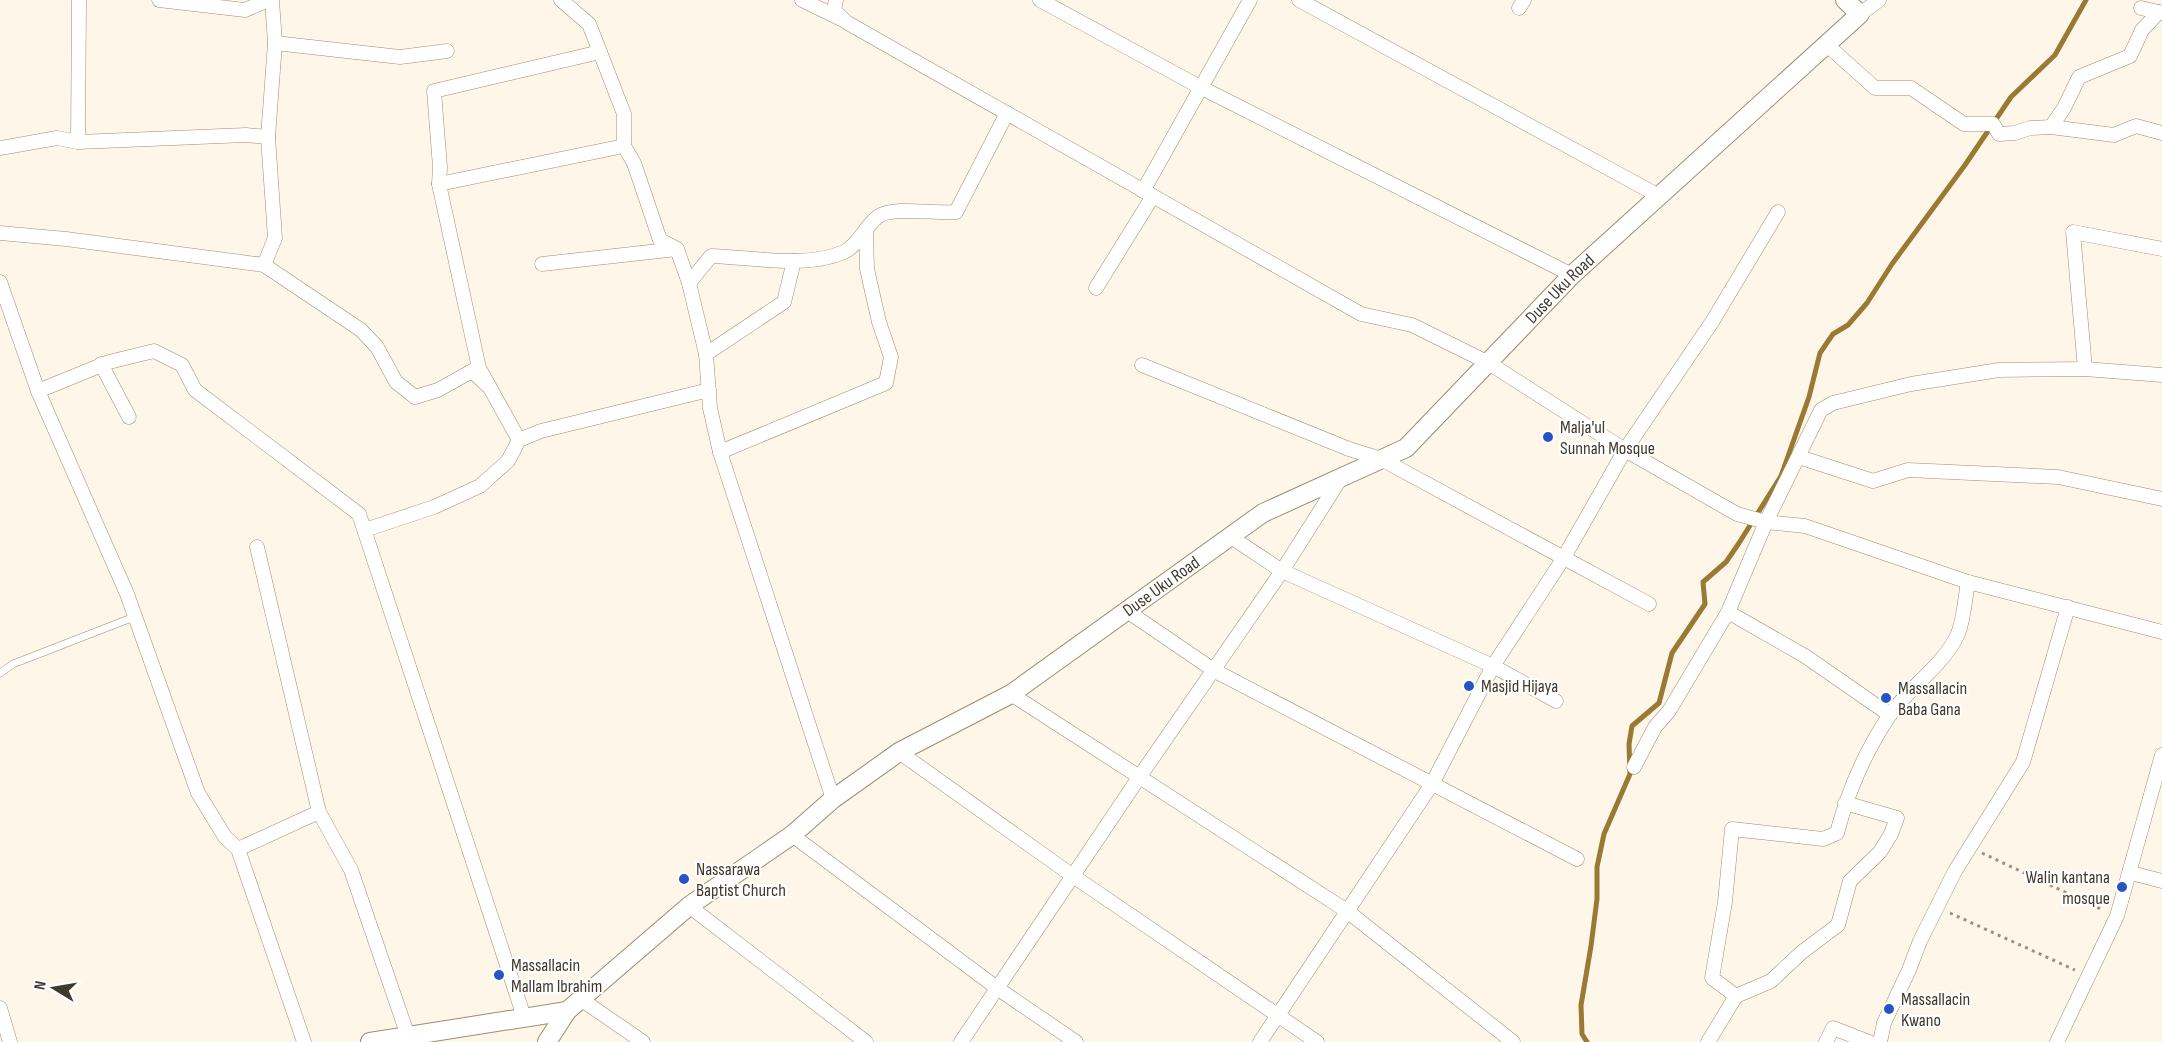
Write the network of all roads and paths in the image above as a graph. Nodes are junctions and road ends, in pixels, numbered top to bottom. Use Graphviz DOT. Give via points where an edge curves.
graph roads {
  1 [pos="79,0"];
  2 [pos="270,0"];
  3 [pos="561,0"];
  4 [pos="802,0"];
  5 [pos="836,0"];
  6 [pos="1040,0"];
  7 [pos="1250,0"];
  8 [pos="1299,0"];
  9 [pos="1845,0"];
  10 [pos="1880,0"];
  11 [pos="162,1"];
  12 [pos="2141,8"];
  13 [pos="2161,13"];
  14 [pos="1860,14"];
  15 [pos="846,22"];
  16 [pos="275,43"];
  17 [pos="1827,45"];
  18 [pos="447,51"];
  19 [pos="600,52"];
  20 [pos="1200,87"];
  21 [pos="1007,113"];
  22 [pos="2051,127"];
  23 [pos="2162,134"];
  24 [pos="268,138"];
  25 [pos="78,142"];
  26 [pos="624,146"];
  27 [pos="0,148"];
  28 [pos="439,184"];
  29 [pos="1148,193"];
  30 [pos="1660,197"];
  31 [pos="1778,212"];
  32 [pos="866,232"];
  33 [pos="0,233"];
  34 [pos="677,249"];
  35 [pos="2162,249"];
  36 [pos="794,261"];
  37 [pos="542,264"];
  38 [pos="264,265"];
  39 [pos="1572,275"];
  40 [pos="689,283"];
  41 [pos="1,286"];
  42 [pos="1096,288"];
  43 [pos="706,354"];
  44 [pos="1487,362"];
  45 [pos="101,364"];
  46 [pos="1142,365"];
  47 [pos="2085,369"];
  48 [pos="2162,375"];
  49 [pos="490,388"];
  50 [pos="709,390"];
  51 [pos="38,391"];
  52 [pos="129,417"];
  53 [pos="519,440"];
  54 [pos="1625,450"];
  55 [pos="720,452"];
  56 [pos="1800,457"];
  57 [pos="1381,459"];
  58 [pos="1339,481"];
  59 [pos="2162,499"];
  60 [pos="1766,522"];
  61 [pos="365,530"];
  62 [pos="1231,537"];
  63 [pos="256,547"];
  64 [pos="1563,560"];
  65 [pos="1282,571"];
  66 [pos="1968,582"];
  67 [pos="1649,604"];
  68 [pos="2068,607"];
  69 [pos="1127,611"];
  70 [pos="1728,612"];
  71 [pos="134,617"];
  72 [pos="2162,632"];
  73 [pos="1493,666"];
  74 [pos="1215,671"];
  75 [pos="0,673"];
  76 [pos="1011,694"];
  77 [pos="1556,701"];
  78 [pos="1890,716"];
  79 [pos="899,752"];
  80 [pos="2162,755"];
  81 [pos="1634,767"];
  82 [pos="1140,776"];
  83 [pos="1432,784"];
  84 [pos="833,799"];
  85 [pos="1845,803"];
  86 [pos="318,812"];
  87 [pos="792,835"];
  88 [pos="1969,847"];
  89 [pos="238,849"];
  90 [pos="1577,859"];
  91 [pos="2131,873"];
  92 [pos="1073,876"];
  93 [pos="2162,881"];
  94 [pos="688,906"];
  95 [pos="1937,907"];
  96 [pos="1347,911"];
  97 [pos="2117,916"];
  98 [pos="2089,976"];
  99 [pos="997,988"];
  100 [pos="1736,996"];
  101 [pos="582,1000"];
  102 [pos="0,1008"];
  103 [pos="567,1011"];
  104 [pos="1279,1015"];
  105 [pos="524,1017"];
  106 [pos="412,1039"];
  107 [pos="10,1042"];
  108 [pos="304,1042"];
  109 [pos="370,1042"];
  110 [pos="546,1042"];
  111 [pos="643,1042"];
  112 [pos="866,1042"];
  113 [pos="961,1042"];
  114 [pos="1076,1042"];
  115 [pos="1260,1042"];
  116 [pos="1317,1042"];
  117 [pos="1513,1042"];
  118 [pos="1708,1042"];
  119 [pos="1826,1042"];
  120 [pos="1869,1042"];
  121 [pos="1880,1042"];
  122 [pos="2058,1042"];
  1 -- 25 [label="street"];
  2 -- 11 [label="street" via="245,10"];
  2 -- 16 [label="street"];
  3 -- 19 [label="street" via="589,24"];
  4 -- 15 [label="street"];
  5 -- 15 [label="street" via="834,10"];
  6 -- 20 [label="street"];
  7 -- 20 [label="street"];
  8 -- 30 [label="street"];
  9 -- 14 [label="street"];
  10 -- 14 [label="street"];
  12 -- 13 [label="street"];
  13 -- 22 [label="street" via="2142,30 2130,56 2079,77"];
  14 -- 17 [label="street, Duse Uku Road"];
  15 -- 21 [label="street"];
  16 -- 18 [label="street" via="400,57"];
  16 -- 24 [label="street"];
  17 -- 22 [label="street" via="1875,87 1911,88 1964,124 1993,124 2000,134"];
  17 -- 30 [label="street, Duse Uku Road"];
  19 -- 26 [label="street" via="624,114"];
  19 -- 28 [label="street" via="434,90"];
  20 -- 29 [label="street"];
  20 -- 39 [label="street"];
  21 -- 29 [label="street"];
  21 -- 32 [label="street" via="956,212 894,210 878,216"];
  22 -- 23 [label="street" via="2114,135 2136,126"];
  24 -- 25 [label="street" via="246,135"];
  24 -- 38 [label="street" via="275,238"];
  25 -- 27 [label="street" via="57,138"];
  26 -- 28 [label="street"];
  26 -- 34 [label="street" via="634,163 660,240"];
  28 -- 49 [label="street" via="479,368"];
  29 -- 42 [label="street"];
  29 -- 44 [label="street" via="1361,314 1412,325"];
  30 -- 39 [label="street, Duse Uku Road"];
  31 -- 54 [label="street" via="1712,322"];
  32 -- 36 [label="street" via="845,252"];
  32 -- 55 [label="street" via="867,269 891,357 886,383"];
  33 -- 38 [label="street"];
  34 -- 37 [label="street"];
  34 -- 40 [label="street"];
  35 -- 47 [label="street" via="2073,232"];
  36 -- 40 [label="street" via="711,256"];
  36 -- 43 [label="street" via="784,302"];
  38 -- 49 [label="street" via="361,330 377,346 396,382 415,397 438,390 472,371"];
  39 -- 44 [label="street, Duse Uku Road"];
  40 -- 43 [label="street"];
  41 -- 51 [label="street"];
  43 -- 50 [label="street"];
  44 -- 54 [label="street"];
  44 -- 57 [label="street, Duse Uku Road" via="1406,448"];
  45 -- 51 [label="street"];
  45 -- 52 [label="street"];
  45 -- 61 [label="street" via="154,351 182,365 195,390 359,514"];
  46 -- 57 [label="street"];
  47 -- 48 [label="street"];
  47 -- 56 [label="street" via="1999,370 1911,384 1833,403 1821,410"];
  49 -- 53 [label="street"];
  50 -- 53 [label="street" via="541,431"];
  50 -- 55 [label="street"];
  51 -- 71 [label="street"];
  53 -- 61 [label="street" via="508,461 480,486 434,507"];
  54 -- 60 [label="street" via="1737,514"];
  54 -- 64 [label="street"];
  55 -- 84 [label="street"];
  56 -- 59 [label="street" via="1873,481 1908,470 2058,477"];
  56 -- 60 [label="street"];
  57 -- 58 [label="street, Duse Uku Road"];
  57 -- 64 [label="street"];
  58 -- 62 [label="street, Duse Uku Road" via="1263,513"];
  58 -- 65 [label="street"];
  60 -- 66 [label="street" via="1805,526"];
  60 -- 70 [label="street"];
  61 -- 105 [label="street"];
  62 -- 65 [label="street"];
  62 -- 69 [label="street, Duse Uku Road"];
  63 -- 86 [label="street"];
  64 -- 67 [label="street"];
  64 -- 73 [label="street"];
  65 -- 73 [label="street"];
  65 -- 74 [label="street"];
  66 -- 68 [label="street"];
  66 -- 78 [label="street" via="1958,634 1942,659"];
  68 -- 72 [label="street"];
  68 -- 88 [label="street" via="2023,762"];
  69 -- 74 [label="street"];
  69 -- 76 [label="street, Duse Uku Road"];
  70 -- 78 [label="street" via="1805,656"];
  70 -- 81 [label="street" via="1669,711 1654,727"];
  71 -- 75 [label="lane"];
  71 -- 89 [label="street" via="198,793 225,837"];
  73 -- 77 [label="street"];
  73 -- 83 [label="street"];
  74 -- 82 [label="street"];
  74 -- 83 [label="street"];
  76 -- 79 [label="street, Duse Uku Road"];
  76 -- 82 [label="street"];
  78 -- 85 [label="street"];
  79 -- 84 [label="street, Duse Uku Road"];
  79 -- 92 [label="street"];
  80 -- 91 [label="street"];
  82 -- 92 [label="street"];
  82 -- 96 [label="street"];
  83 -- 90 [label="street"];
  83 -- 96 [label="street"];
  84 -- 87 [label="street, Duse Uku Road"];
  85 -- 100 [label="street" via="1897,818 1892,834 1880,852 1850,881 1838,925 1771,981"];
  85 -- 100 [label="street" via="1837,833 1823,839 1732,829 1712,978"];
  86 -- 89 [label="street"];
  86 -- 106 [label="street" via="351,870"];
  87 -- 94 [label="street, Duse Uku Road"];
  87 -- 99 [label="street"];
  88 -- 95 [label="street"];
  88 -- 97 [label="path"];
  89 -- 108 [label="street"];
  91 -- 93 [label="street"];
  91 -- 97 [label="street"];
  92 -- 99 [label="street"];
  92 -- 104 [label="street"];
  94 -- 101 [label="street, Duse Uku Road"];
  94 -- 112 [label="street"];
  95 -- 98 [label="path"];
  95 -- 121 [label="street" via="1884,1023"];
  96 -- 104 [label="street"];
  96 -- 117 [label="street"];
  97 -- 98 [label="street"];
  98 -- 122 [label="street"];
  99 -- 113 [label="street"];
  99 -- 114 [label="street"];
  100 -- 118 [label="street"];
  101 -- 103 [label="street, Duse Uku Road"];
  101 -- 111 [label="street"];
  102 -- 107 [label="street"];
  103 -- 105 [label="street, Duse Uku Road"];
  103 -- 110 [label="street"];
  104 -- 115 [label="street"];
  104 -- 116 [label="street"];
  105 -- 106 [label="street, Duse Uku Road"];
  106 -- 109 [label="street, Duse Uku Road"];
  119 -- 120 [label="street" via="1833,1028"];
}
